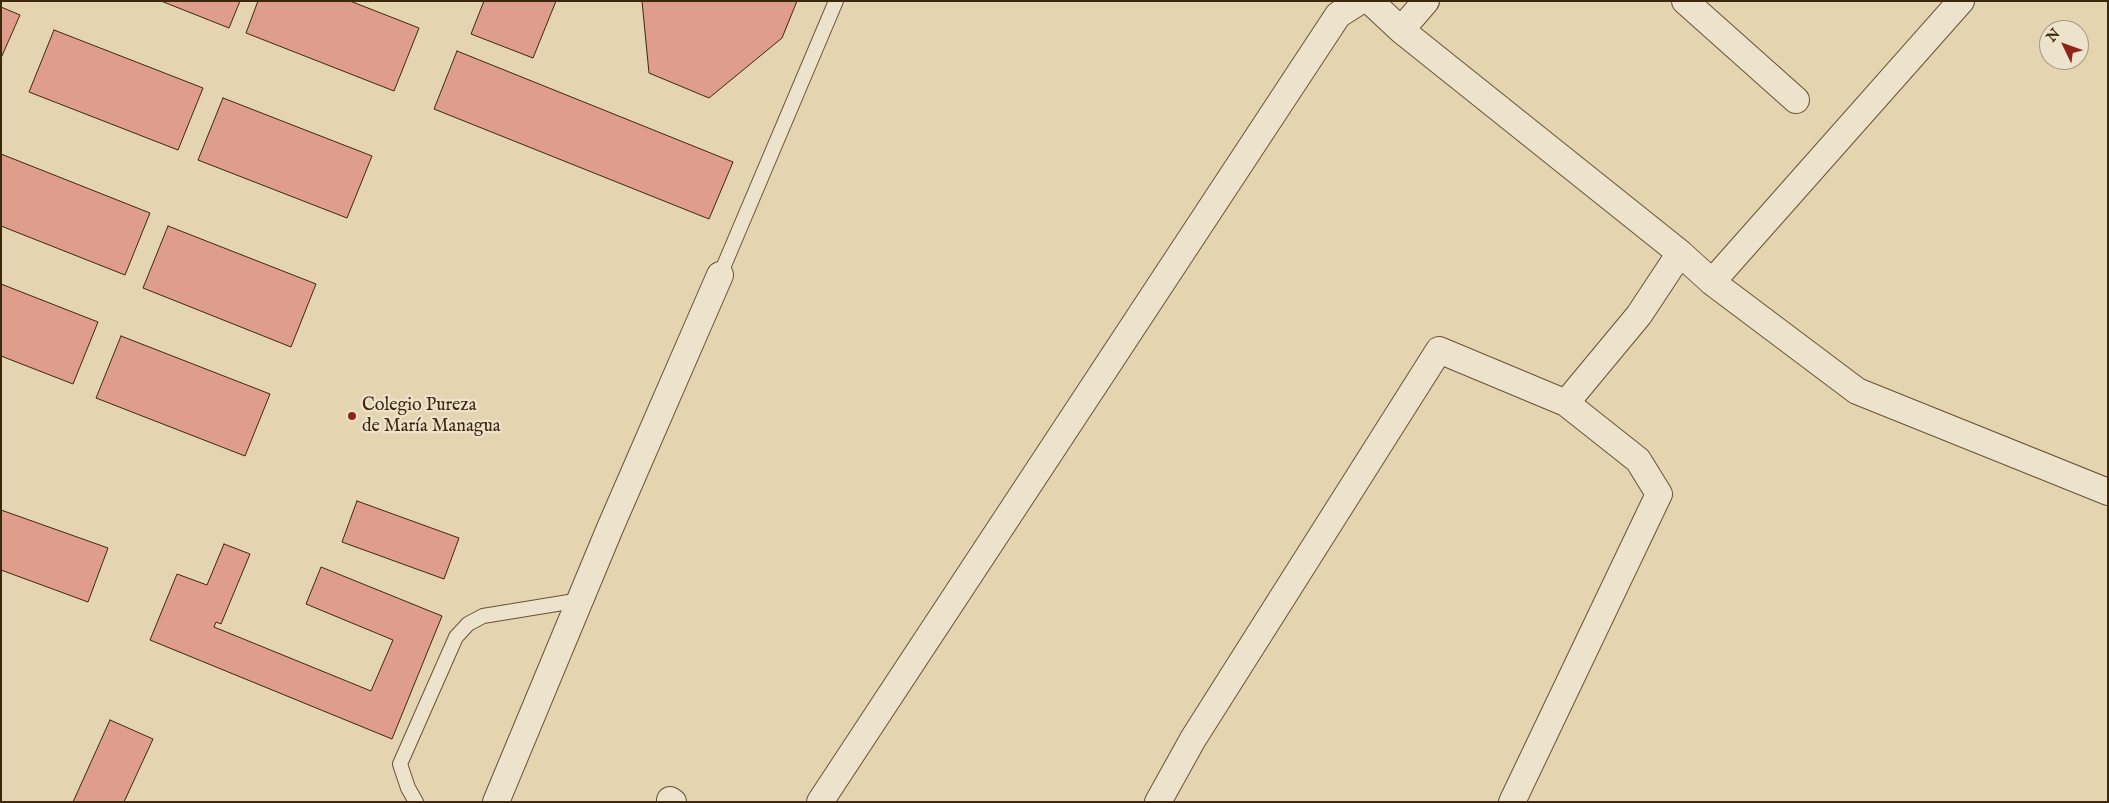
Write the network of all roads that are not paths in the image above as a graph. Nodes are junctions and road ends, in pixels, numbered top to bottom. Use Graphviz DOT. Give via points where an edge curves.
graph roads {
  1 [pos="836,1"];
  2 [pos="1360,1"];
  3 [pos="1370,1"];
  4 [pos="1426,1"];
  5 [pos="1685,1"];
  6 [pos="1961,1"];
  7 [pos="1401,30"];
  8 [pos="1796,100"];
  9 [pos="1680,254"];
  10 [pos="720,275"];
  11 [pos="1712,282"];
  12 [pos="1566,404"];
  13 [pos="2108,492"];
  14 [pos="581,600"];
  15 [pos="416,802"];
  16 [pos="496,802"];
  17 [pos="820,802"];
  18 [pos="1158,802"];
  19 [pos="1512,802"];
  1 -- 10 [label="lane"];
  2 -- 17 [label="street" via="1338,15"];
  3 -- 7 [label="street"];
  4 -- 7 [label="street"];
  5 -- 8 [label="street"];
  6 -- 11 [label="street"];
  7 -- 9 [label="street"];
  9 -- 11 [label="street"];
  9 -- 12 [label="street" via="1639,315"];
  10 -- 14 [label="street"];
  11 -- 13 [label="street" via="1857,391"];
  12 -- 18 [label="street" via="1439,350 1194,739"];
  12 -- 19 [label="street" via="1638,460 1659,494"];
  14 -- 15 [label="lane" via="483,616 468,624 456,637 400,764"];
  14 -- 16 [label="street"];
}
